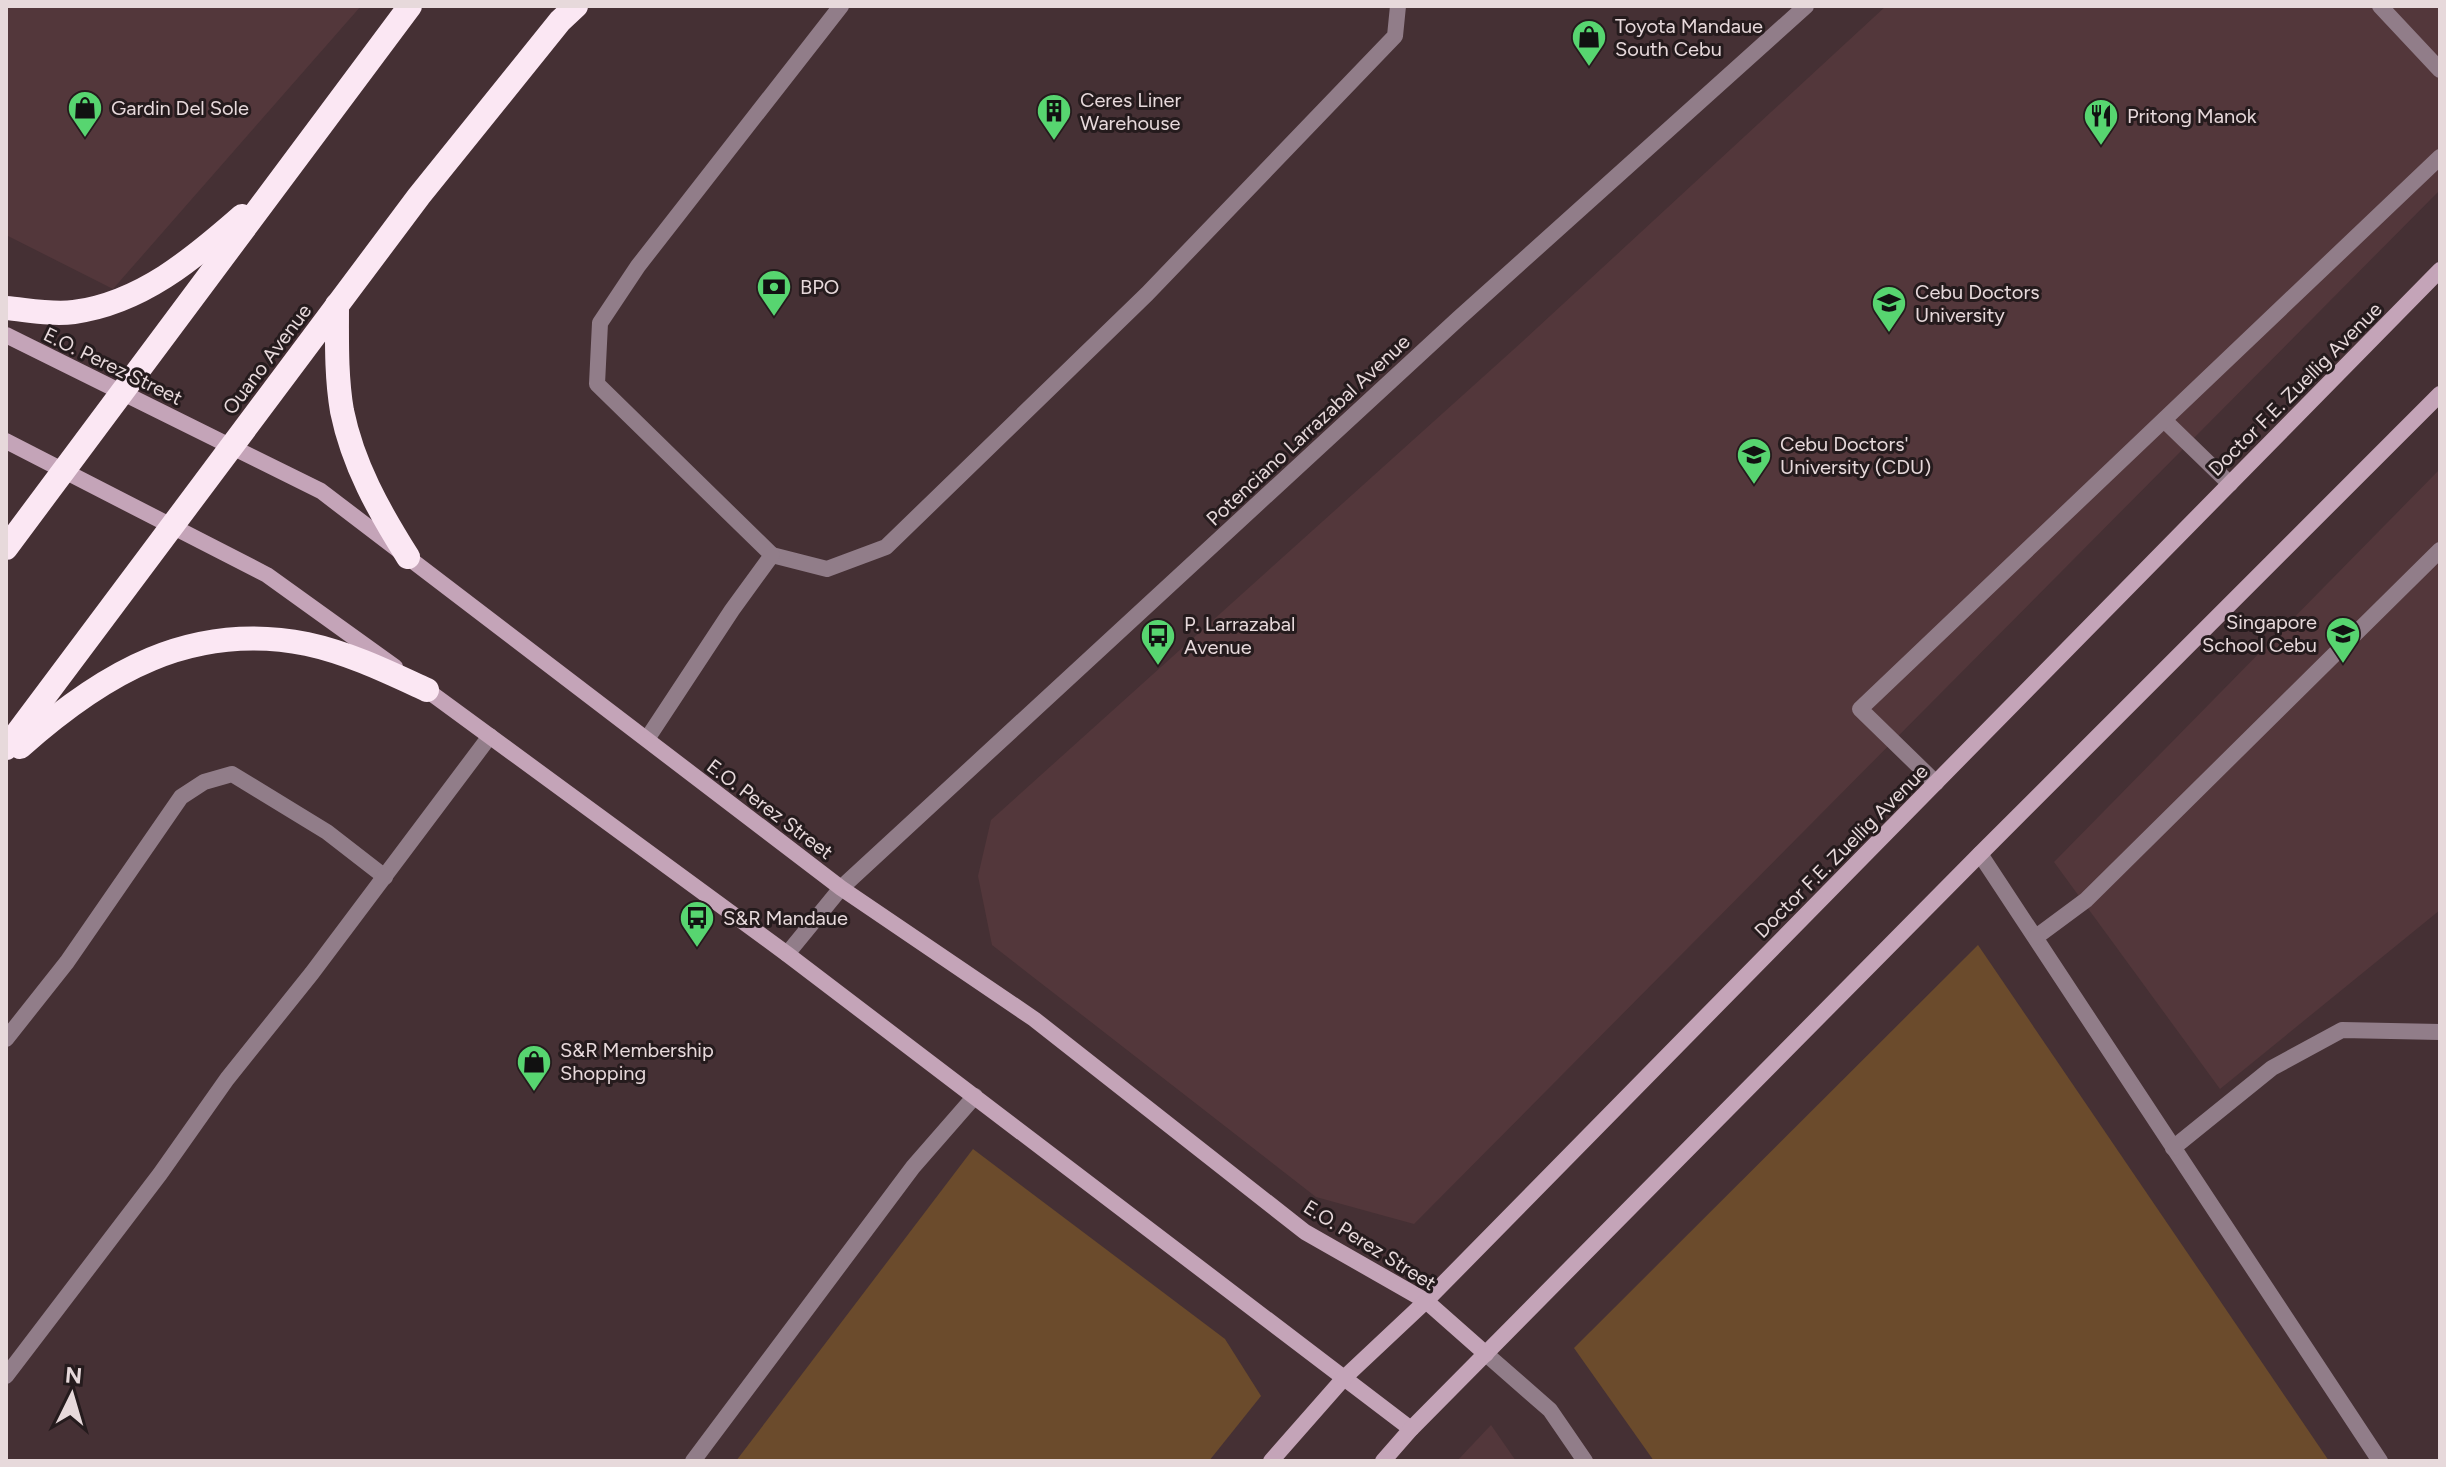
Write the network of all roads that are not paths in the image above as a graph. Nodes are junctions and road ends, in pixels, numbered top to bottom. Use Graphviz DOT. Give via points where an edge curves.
graph roads {
  1 [pos="410,6"];
  2 [pos="576,6"];
  3 [pos="841,6"];
  4 [pos="1398,6"];
  5 [pos="1806,6"];
  6 [pos="2380,6"];
  7 [pos="2440,70"];
  8 [pos="2440,157"];
  9 [pos="279,182"];
  10 [pos="2440,270"];
  11 [pos="337,305"];
  12 [pos="6,308"];
  13 [pos="6,335"];
  14 [pos="123,394"];
  15 [pos="2440,394"];
  16 [pos="2164,420"];
  17 [pos="6,441"];
  18 [pos="232,446"];
  19 [pos="64,472"];
  20 [pos="2230,484"];
  21 [pos="171,526"];
  22 [pos="6,548"];
  23 [pos="2440,550"];
  24 [pos="772,555"];
  25 [pos="408,557"];
  26 [pos="427,690"];
  27 [pos="490,736"];
  28 [pos="647,739"];
  29 [pos="6,748"];
  30 [pos="6,759"];
  31 [pos="1936,783"];
  32 [pos="1980,854"];
  33 [pos="385,877"];
  34 [pos="841,888"];
  35 [pos="2036,937"];
  36 [pos="787,954"];
  37 [pos="2440,1032"];
  38 [pos="6,1039"];
  39 [pos="975,1096"];
  40 [pos="2173,1148"];
  41 [pos="1426,1301"];
  42 [pos="1486,1354"];
  43 [pos="6,1376"];
  44 [pos="1344,1378"];
  45 [pos="1411,1429"];
  46 [pos="693,1461"];
  47 [pos="1271,1461"];
  48 [pos="1383,1461"];
  49 [pos="1585,1461"];
  50 [pos="2380,1461"];
  1 -- 9 [label="highway"];
  2 -- 11 [label="highway, Ouano Avenue" via="428,184"];
  3 -- 24 [label="street" via="638,266 600,323 597,384"];
  4 -- 24 [label="street" via="1395,36 1147,294 886,547 827,569"];
  5 -- 34 [label="street, Potenciano Larrazabal Avenue"];
  6 -- 7 [label="street"];
  8 -- 16 [label="street"];
  9 -- 12 [label="highway" via="181,267 119,301 72,312"];
  9 -- 14 [label="highway"];
  10 -- 20 [label="main road, Doctor F.E. Zuellig Avenue"];
  11 -- 18 [label="highway, Ouano Avenue"];
  11 -- 25 [label="highway" via="339,383 348,437 367,486"];
  13 -- 14 [label="main road, E.O. Perez Street"];
  14 -- 18 [label="main road, E.O. Perez Street"];
  14 -- 19 [label="highway"];
  15 -- 32 [label="main road"];
  16 -- 20 [label="street"];
  16 -- 31 [label="street" via="1860,709"];
  17 -- 19 [label="main road"];
  18 -- 21 [label="highway, Ouano Avenue"];
  18 -- 25 [label="main road, E.O. Perez Street" via="321,491"];
  19 -- 21 [label="main road"];
  19 -- 22 [label="highway"];
  20 -- 31 [label="main road, Doctor F.E. Zuellig Avenue"];
  21 -- 26 [label="main road" via="267,575"];
  21 -- 29 [label="highway, Ouano Avenue"];
  23 -- 35 [label="street" via="2086,900"];
  24 -- 28 [label="street"];
  25 -- 28 [label="main road, E.O. Perez Street"];
  26 -- 27 [label="main road"];
  26 -- 30 [label="highway" via="371,664 307,644 220,641 158,656 108,679 59,712"];
  27 -- 33 [label="street"];
  27 -- 36 [label="main road"];
  28 -- 34 [label="main road, E.O. Perez Street"];
  31 -- 41 [label="main road, Doctor F.E. Zuellig Avenue"];
  32 -- 35 [label="street"];
  32 -- 42 [label="main road"];
  33 -- 38 [label="street" via="327,832 232,774 204,782 181,797 67,962"];
  33 -- 43 [label="street"];
  34 -- 36 [label="street, Potenciano Larrazabal Avenue"];
  34 -- 41 [label="main road, E.O. Perez Street" via="1034,1019 1305,1232"];
  35 -- 40 [label="street"];
  36 -- 39 [label="main road"];
  37 -- 40 [label="street" via="2342,1030 2272,1068"];
  39 -- 44 [label="main road"];
  39 -- 46 [label="street" via="913,1167"];
  40 -- 50 [label="street"];
  41 -- 42 [label="main road, E.O. Perez Street"];
  41 -- 44 [label="main road, Doctor F.E. Zuellig Avenue"];
  42 -- 45 [label="main road"];
  42 -- 49 [label="street" via="1550,1410"];
  44 -- 45 [label="main road"];
  44 -- 47 [label="main road, Doctor F.E. Zuellig Avenue"];
  45 -- 48 [label="main road"];
}
